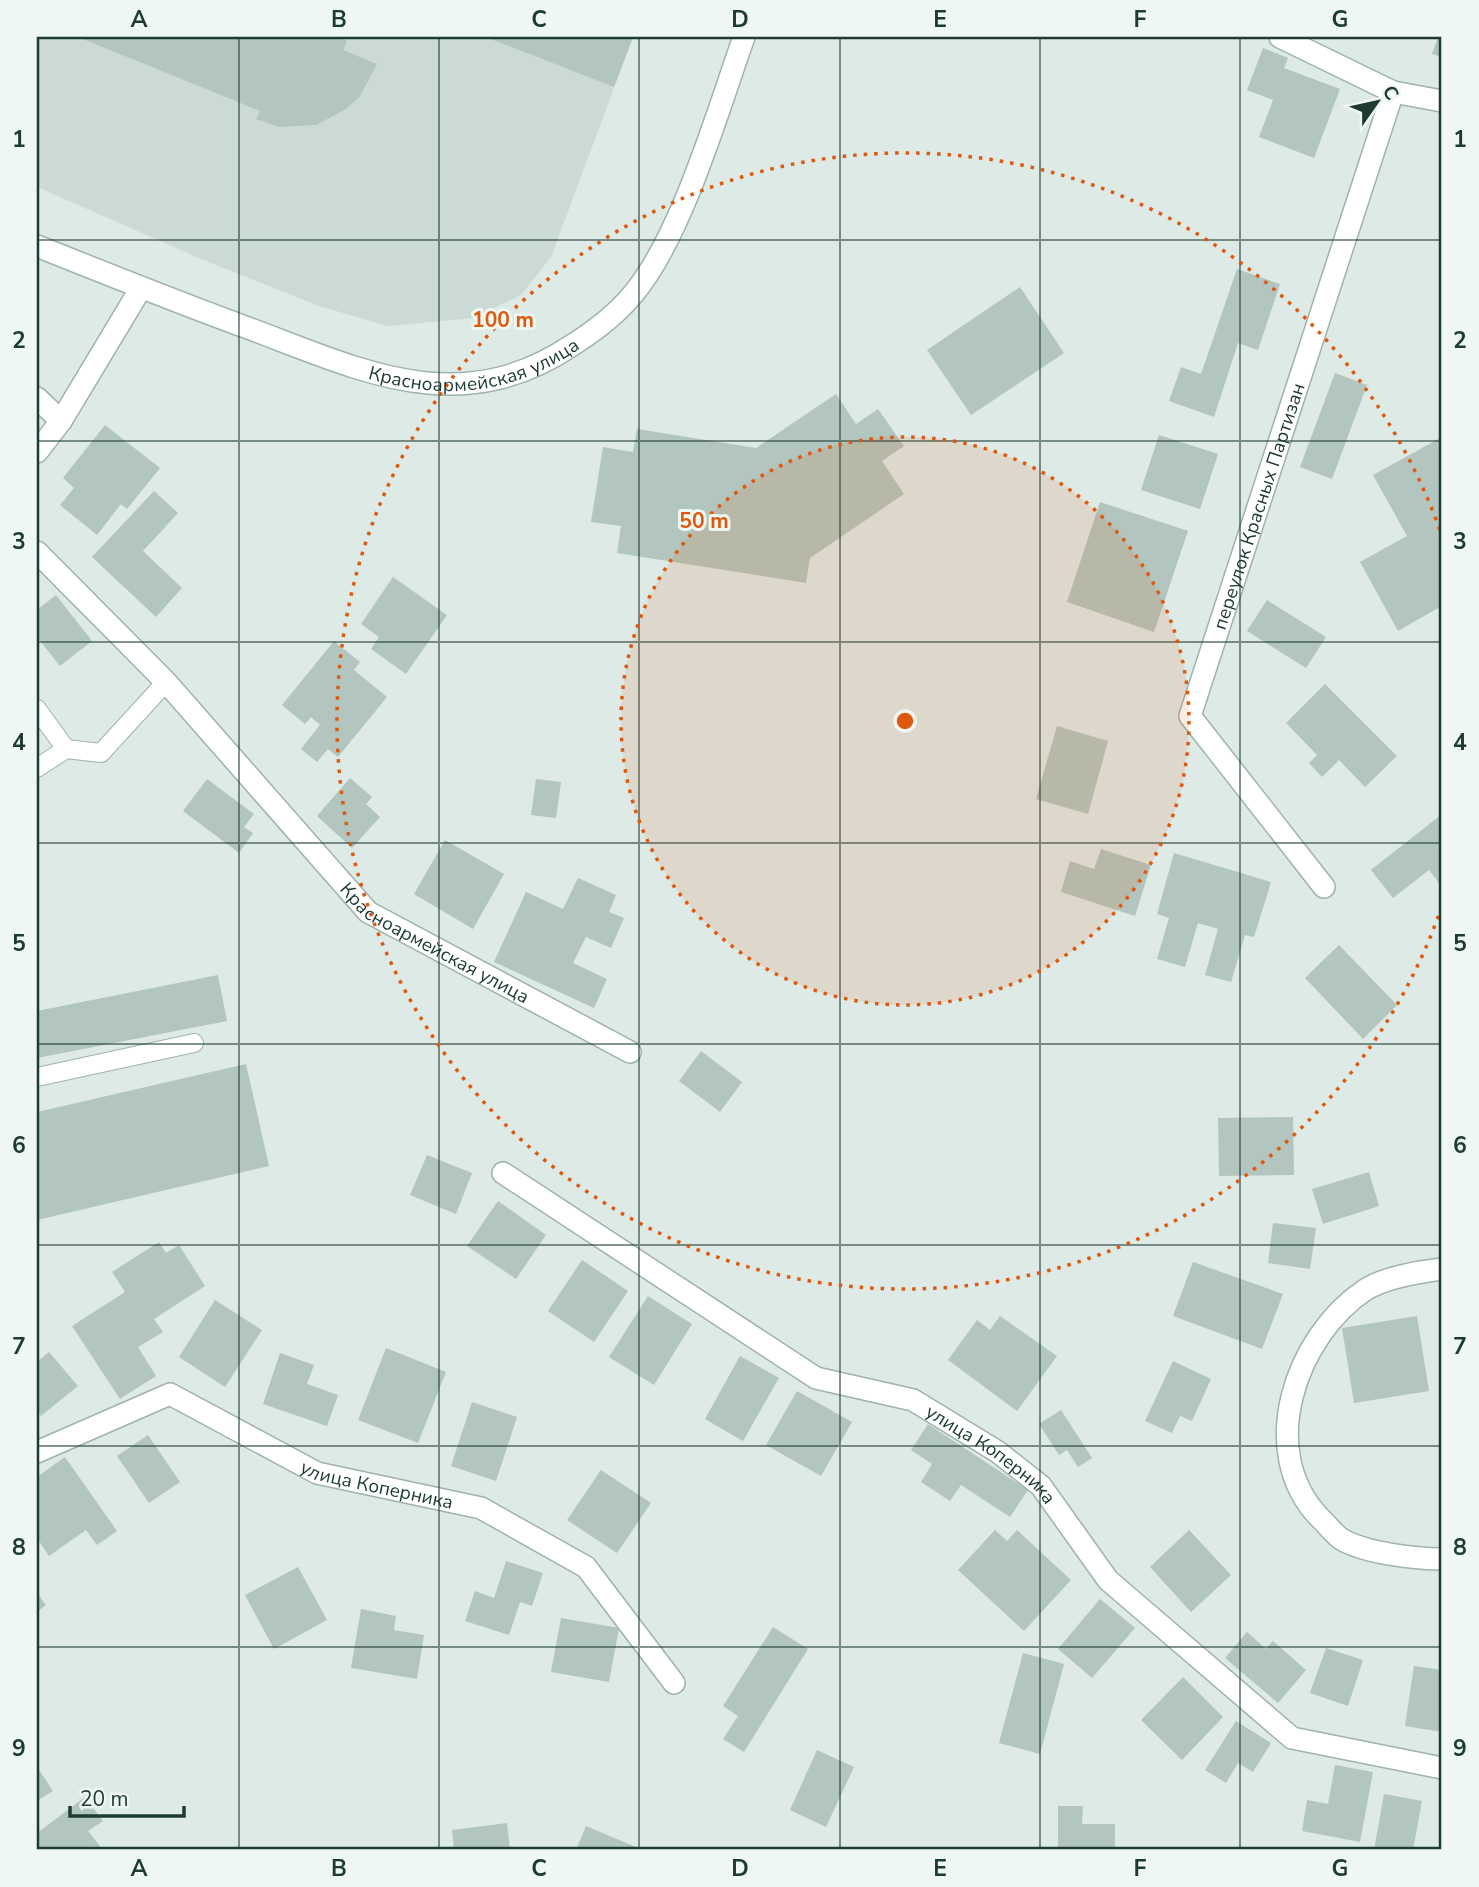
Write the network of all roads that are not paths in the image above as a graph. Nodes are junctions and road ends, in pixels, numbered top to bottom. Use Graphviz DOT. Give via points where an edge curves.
graph roads {
  1 [pos="744,37"];
  2 [pos="1280,37"];
  3 [pos="1393,92"];
  4 [pos="1442,101"];
  5 [pos="37,246"];
  6 [pos="141,288"];
  7 [pos="37,398"];
  8 [pos="61,421"];
  9 [pos="37,452"];
  10 [pos="37,552"];
  11 [pos="166,682"];
  12 [pos="37,709"];
  13 [pos="66,749"];
  14 [pos="37,768"];
  15 [pos="1324,887"];
  16 [pos="194,1043"];
  17 [pos="630,1052"];
  18 [pos="37,1077"];
  19 [pos="503,1172"];
  20 [pos="1442,1269"];
  21 [pos="37,1452"];
  22 [pos="1442,1559"];
  23 [pos="674,1684"];
  24 [pos="1442,1768"];
  1 -- 6 [label="street, Красноармейская улица" via="679,211 654,263 613,316 528,371 489,383 452,386 407,381 357,368"];
  2 -- 3 [label="street"];
  3 -- 4 [label="street"];
  3 -- 15 [label="street, переулок Красных Партизан" via="1190,716"];
  5 -- 6 [label="street, Красноармейская улица"];
  6 -- 8 [label="street"];
  7 -- 8 [label="street"];
  8 -- 9 [label="street"];
  10 -- 11 [label="street, Красноармейская улица"];
  11 -- 13 [label="lane" via="101,753"];
  11 -- 17 [label="street, Красноармейская улица" via="368,912"];
  12 -- 13 [label="lane"];
  13 -- 14 [label="lane"];
  16 -- 18 [label="lane"];
  19 -- 24 [label="street, улица Коперника" via="816,1378 913,1400 998,1452 1041,1486 1108,1580 1292,1738"];
  20 -- 22 [label="street" via="1367,1288 1331,1318 1303,1362 1288,1412 1291,1468 1311,1508 1342,1540 1412,1559"];
  21 -- 23 [label="street, улица Коперника" via="170,1394 317,1473 481,1508 586,1567"];
}
